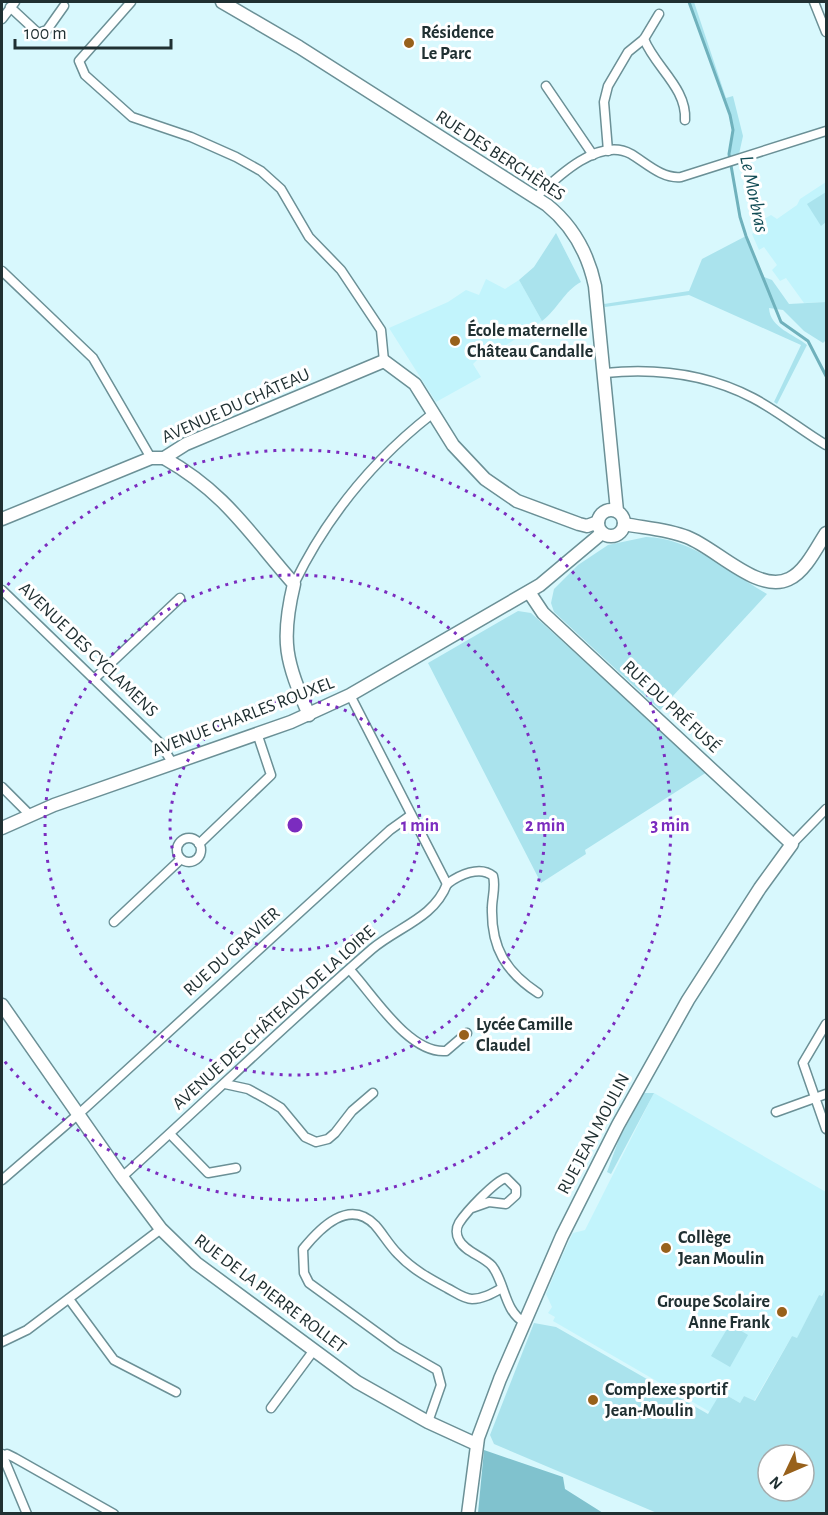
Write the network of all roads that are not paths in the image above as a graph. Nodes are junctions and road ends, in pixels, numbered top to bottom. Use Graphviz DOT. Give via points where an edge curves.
graph roads {
  1 [pos="131,2"];
  2 [pos="222,2"];
  3 [pos="814,2"];
  4 [pos="13,4"];
  5 [pos="64,6"];
  6 [pos="659,14"];
  7 [pos="2,19"];
  8 [pos="826,32"];
  9 [pos="644,39"];
  10 [pos="546,86"];
  11 [pos="685,120"];
  12 [pos="826,131"];
  13 [pos="608,151"];
  14 [pos="592,155"];
  15 [pos="535,198"];
  16 [pos="2,271"];
  17 [pos="384,361"];
  18 [pos="605,373"];
  19 [pos="432,414"];
  20 [pos="826,445"];
  21 [pos="151,458"];
  22 [pos="164,458"];
  23 [pos="617,511"];
  24 [pos="2,519"];
  25 [pos="624,524"];
  26 [pos="600,527"];
  27 [pos="826,533"];
  28 [pos="294,584"];
  29 [pos="2,590"];
  30 [pos="529,592"];
  31 [pos="180,598"];
  32 [pos="94,679"];
  33 [pos="350,695"];
  34 [pos="309,715"];
  35 [pos="257,733"];
  36 [pos="172,764"];
  37 [pos="2,786"];
  38 [pos="826,809"];
  39 [pos="30,815"];
  40 [pos="411,816"];
  41 [pos="2,828"];
  42 [pos="199,844"];
  43 [pos="792,844"];
  44 [pos="181,859"];
  45 [pos="447,884"];
  46 [pos="114,922"];
  47 [pos="350,970"];
  48 [pos="538,993"];
  49 [pos="2,1005"];
  50 [pos="826,1024"];
  51 [pos="467,1033"];
  52 [pos="225,1084"];
  53 [pos="373,1093"];
  54 [pos="826,1094"];
  55 [pos="815,1098"];
  56 [pos="776,1112"];
  57 [pos="77,1115"];
  58 [pos="826,1129"];
  59 [pos="170,1134"];
  60 [pos="236,1168"];
  61 [pos="122,1178"];
  62 [pos="2,1180"];
  63 [pos="472,1208"];
  64 [pos="161,1229"];
  65 [pos="502,1288"];
  66 [pos="69,1299"];
  67 [pos="524,1322"];
  68 [pos="2,1342"];
  69 [pos="314,1350"];
  70 [pos="176,1392"];
  71 [pos="271,1408"];
  72 [pos="428,1422"];
  73 [pos="476,1444"];
  74 [pos="2,1455"];
  75 [pos="27,1514"];
  76 [pos="114,1514"];
  77 [pos="468,1514"];
  1 -- 17 [label="street" via="79,61 85,75 132,117 236,157 261,171 281,189 309,237 341,270 381,330"];
  2 -- 15 [label="street, RUE DES BERCHÈRES" via="281,35"];
  3 -- 8 [label="street"];
  4 -- 5 [label="street" via="38,33 46,30"];
  4 -- 7 [label="street"];
  6 -- 9 [label="street"];
  9 -- 11 [label="street" via="682,98"];
  9 -- 13 [label="street" via="628,52 608,86 604,102"];
  10 -- 14 [label="street"];
  12 -- 13 [label="street" via="675,178 626,152"];
  13 -- 14 [label="street"];
  14 -- 15 [label="street"];
  15 -- 18 [label="street, RUE DES BERCHÈRES" via="553,210 587,257 595,286"];
  16 -- 21 [label="street" via="93,358"];
  17 -- 19 [label="street" via="415,384"];
  17 -- 22 [label="street, AVENUE DU CHÂTEAU" via="186,444"];
  18 -- 20 [label="street" via="646,371 717,383 752,398"];
  18 -- 23 [label="street, RUE DES BERCHÈRES"];
  19 -- 26 [label="street" via="467,461 505,495 579,524"];
  19 -- 28 [label="street" via="391,448 345,500 311,549"];
  21 -- 22 [label="street, AVENUE DU CHÂTEAU"];
  21 -- 24 [label="street, AVENUE DU CHÂTEAU"];
  22 -- 28 [label="street" via="206,484 227,504"];
  23 -- 25 [label="street"];
  23 -- 26 [label="street" via="604,511"];
  25 -- 26 [label="street" via="614,536"];
  25 -- 27 [label="street" via="688,537 771,583 796,576"];
  26 -- 30 [label="street, AVENUE CHARLES ROUXEL"];
  28 -- 34 [label="street" via="287,656"];
  29 -- 32 [label="street, AVENUE DES CYCLAMENS"];
  30 -- 33 [label="street, AVENUE CHARLES ROUXEL"];
  30 -- 43 [label="street, RUE DU PRÉ FUSÉ" via="543,613"];
  31 -- 32 [label="street"];
  32 -- 36 [label="street, AVENUE DES CYCLAMENS" via="160,743"];
  33 -- 34 [label="street, AVENUE CHARLES ROUXEL"];
  33 -- 40 [label="street"];
  34 -- 35 [label="street, AVENUE CHARLES ROUXEL"];
  35 -- 36 [label="street, AVENUE CHARLES ROUXEL"];
  35 -- 42 [label="street" via="271,775"];
  36 -- 39 [label="street, AVENUE CHARLES ROUXEL"];
  37 -- 39 [label="street"];
  38 -- 43 [label="street, RUE JEAN MOULIN"];
  39 -- 41 [label="street, AVENUE CHARLES ROUXEL"];
  40 -- 45 [label="street"];
  40 -- 57 [label="street, RUE DU GRAVIER" via="390,830"];
  42 -- 44 [label="street" via="200,855 195,861"];
  42 -- 44 [label="street" via="192,839 181,842 177,852"];
  43 -- 67 [label="street, RUE JEAN MOULIN" via="718,952 649,1068 573,1213"];
  44 -- 46 [label="street"];
  45 -- 47 [label="street, AVENUE DES CHÂTEAUX DE LA LOIRE" via="428,911 381,942"];
  45 -- 48 [label="street" via="471,872 486,871 493,876 492,918 497,946 517,979"];
  47 -- 51 [label="street" via="396,1024 421,1046 447,1051"];
  47 -- 52 [label="street, AVENUE DES CHÂTEAUX DE LA LOIRE"];
  49 -- 57 [label="street, RUE DE LA PIERRE ROLLET"];
  50 -- 55 [label="street" via="803,1063"];
  52 -- 53 [label="street" via="248,1089 281,1108 305,1137 316,1142 328,1139"];
  52 -- 59 [label="street, AVENUE DES CHÂTEAUX DE LA LOIRE"];
  54 -- 55 [label="street"];
  55 -- 56 [label="street"];
  55 -- 58 [label="street"];
  57 -- 61 [label="street, RUE DE LA PIERRE ROLLET"];
  57 -- 62 [label="street, RUE DU GRAVIER"];
  59 -- 60 [label="street" via="208,1173"];
  59 -- 61 [label="street, AVENUE DES CHÂTEAUX DE LA LOIRE"];
  61 -- 64 [label="street, RUE DE LA PIERRE ROLLET"];
  63 -- 63 [label="street" via="499,1180 506,1178 516,1188 516,1195 506,1204 489,1202"];
  63 -- 65 [label="street" via="458,1224 457,1238 492,1266"];
  64 -- 66 [label="street"];
  64 -- 69 [label="street, RUE DE LA PIERRE ROLLET" via="196,1263"];
  65 -- 67 [label="street" via="514,1314"];
  65 -- 72 [label="street" via="468,1299 424,1276 400,1256 374,1224 348,1214 325,1224 303,1249 304,1273 309,1283 397,1347 437,1370 441,1385"];
  66 -- 68 [label="street" via="27,1330"];
  66 -- 70 [label="street" via="114,1360"];
  67 -- 73 [label="street, RUE JEAN MOULIN"];
  69 -- 71 [label="street"];
  69 -- 72 [label="street, RUE DE LA PIERRE ROLLET" via="357,1382"];
  72 -- 73 [label="street, RUE DE LA PIERRE ROLLET"];
  73 -- 77 [label="street, RUE JEAN MOULIN"];
  74 -- 75 [label="street"];
  74 -- 76 [label="street" via="15,1458"];
}
